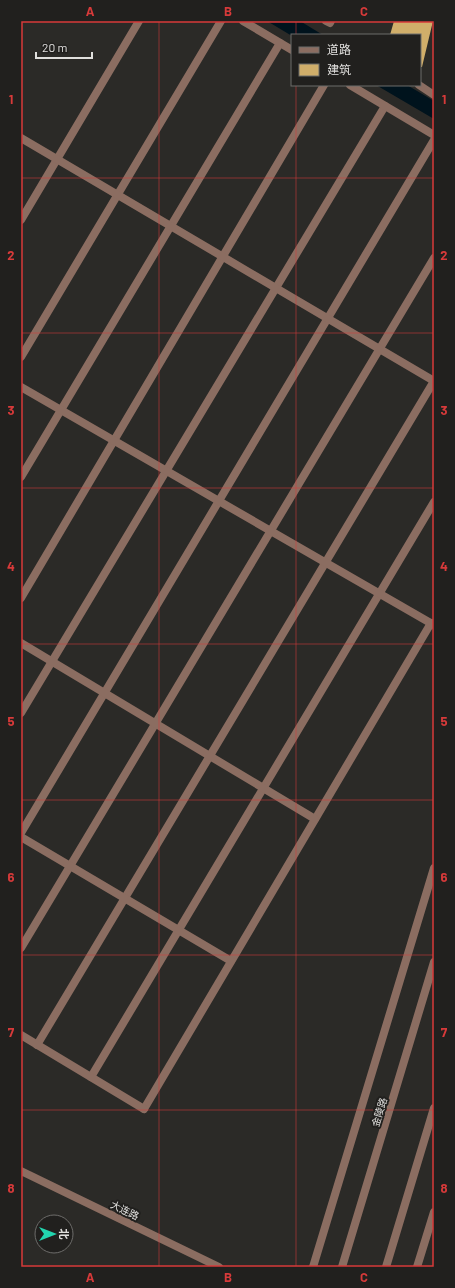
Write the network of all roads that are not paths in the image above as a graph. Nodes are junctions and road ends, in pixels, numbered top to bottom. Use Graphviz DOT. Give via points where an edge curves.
graph roads {
  1 [pos="139,21"];
  2 [pos="221,21"];
  3 [pos="243,21"];
  4 [pos="326,21"];
  5 [pos="331,21"];
  6 [pos="280,43"];
  7 [pos="291,49"];
  8 [pos="323,86"];
  9 [pos="352,86"];
  10 [pos="420,86"];
  11 [pos="434,95"];
  12 [pos="385,106"];
  13 [pos="434,135"];
  14 [pos="21,138"];
  15 [pos="434,140"];
  16 [pos="57,159"];
  17 [pos="118,195"];
  18 [pos="21,220"];
  19 [pos="170,226"];
  20 [pos="223,256"];
  21 [pos="434,258"];
  22 [pos="276,288"];
  23 [pos="328,318"];
  24 [pos="380,349"];
  25 [pos="21,357"];
  26 [pos="434,381"];
  27 [pos="21,387"];
  28 [pos="61,410"];
  29 [pos="114,441"];
  30 [pos="166,470"];
  31 [pos="21,477"];
  32 [pos="219,501"];
  33 [pos="434,502"];
  34 [pos="271,531"];
  35 [pos="326,562"];
  36 [pos="380,593"];
  37 [pos="21,598"];
  38 [pos="433,624"];
  39 [pos="21,643"];
  40 [pos="52,662"];
  41 [pos="104,693"];
  42 [pos="21,713"];
  43 [pos="155,723"];
  44 [pos="210,756"];
  45 [pos="264,788"];
  46 [pos="315,819"];
  47 [pos="21,832"];
  48 [pos="21,837"];
  49 [pos="70,866"];
  50 [pos="434,868"];
  51 [pos="125,899"];
  52 [pos="179,931"];
  53 [pos="21,948"];
  54 [pos="231,962"];
  55 [pos="434,962"];
  56 [pos="21,1035"];
  57 [pos="37,1045"];
  58 [pos="91,1078"];
  59 [pos="434,1108"];
  60 [pos="21,1171"];
  61 [pos="434,1212"];
  62 [pos="220,1267"];
  63 [pos="313,1267"];
  64 [pos="342,1267"];
  65 [pos="386,1267"];
  66 [pos="417,1267"];
  1 -- 16 [label="street"];
  2 -- 17 [label="street"];
  3 -- 6 [label="street"];
  4 -- 5 [label="street"];
  6 -- 7 [label="street"];
  6 -- 19 [label="street"];
  8 -- 20 [label="street"];
  9 -- 12 [label="street"];
  10 -- 11 [label="street"];
  12 -- 13 [label="street"];
  12 -- 22 [label="street"];
  14 -- 16 [label="street"];
  15 -- 23 [label="street"];
  16 -- 17 [label="street"];
  16 -- 18 [label="street"];
  17 -- 19 [label="street"];
  17 -- 25 [label="street"];
  19 -- 20 [label="street"];
  19 -- 28 [label="street"];
  20 -- 22 [label="street"];
  20 -- 29 [label="street"];
  21 -- 24 [label="street"];
  22 -- 23 [label="street"];
  22 -- 30 [label="street"];
  23 -- 24 [label="street"];
  23 -- 32 [label="street"];
  24 -- 26 [label="street"];
  24 -- 34 [label="street"];
  26 -- 35 [label="street"];
  27 -- 28 [label="street"];
  28 -- 29 [label="street"];
  28 -- 31 [label="street"];
  29 -- 30 [label="street"];
  29 -- 37 [label="street"];
  30 -- 32 [label="street"];
  30 -- 40 [label="street"];
  32 -- 34 [label="street"];
  32 -- 41 [label="street"];
  33 -- 36 [label="street"];
  34 -- 35 [label="street"];
  34 -- 43 [label="street"];
  35 -- 36 [label="street"];
  35 -- 44 [label="street"];
  36 -- 38 [label="street"];
  36 -- 45 [label="street"];
  38 -- 46 [label="street"];
  39 -- 40 [label="street"];
  40 -- 41 [label="street"];
  40 -- 42 [label="street"];
  41 -- 43 [label="street"];
  41 -- 47 [label="street"];
  43 -- 44 [label="street"];
  43 -- 49 [label="street"];
  44 -- 45 [label="street"];
  44 -- 51 [label="street"];
  45 -- 46 [label="street"];
  45 -- 52 [label="street"];
  46 -- 54 [label="street"];
  48 -- 49 [label="street"];
  49 -- 51 [label="street"];
  49 -- 53 [label="street"];
  50 -- 63 [label="street"];
  51 -- 52 [label="street"];
  51 -- 57 [label="street"];
  52 -- 54 [label="street"];
  52 -- 58 [label="street"];
  54 -- 58 [label="street" via="144,1109"];
  55 -- 64 [label="street, 金陵路"];
  56 -- 57 [label="street"];
  57 -- 58 [label="street"];
  59 -- 65 [label="street"];
  60 -- 62 [label="street, 大连路"];
  61 -- 66 [label="street"];
}
